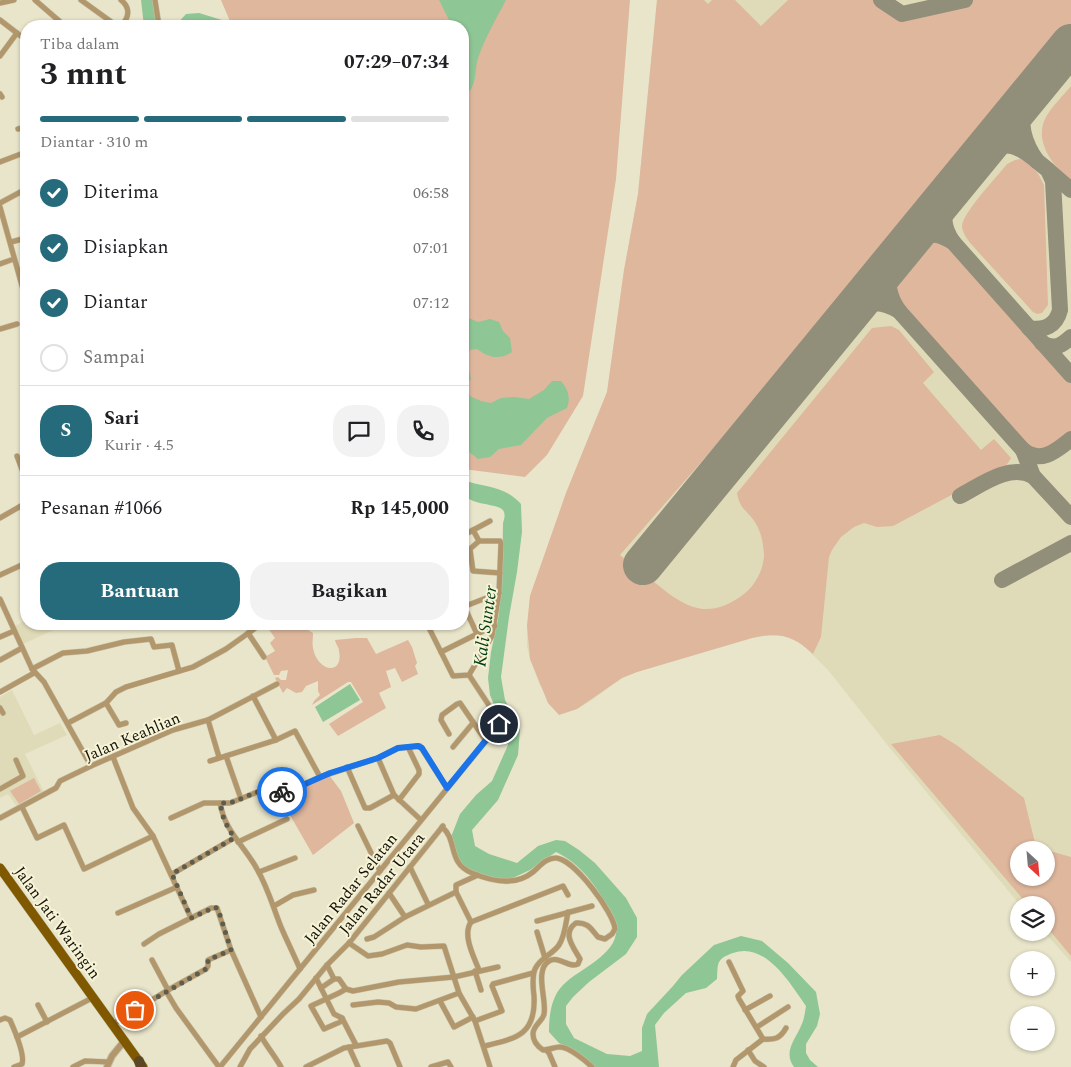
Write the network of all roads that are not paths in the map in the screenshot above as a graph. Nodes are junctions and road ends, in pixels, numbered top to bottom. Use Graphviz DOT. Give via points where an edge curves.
graph roads {
  1 [pos="14,0"];
  2 [pos="35,0"];
  3 [pos="80,0"];
  4 [pos="121,0"];
  5 [pos="155,0"];
  6 [pos="0,3"];
  7 [pos="0,20"];
  8 [pos="58,20"];
  9 [pos="110,20"];
  10 [pos="126,20"];
  11 [pos="158,20"];
  12 [pos="17,33"];
  13 [pos="20,35"];
  14 [pos="0,56"];
  15 [pos="20,154"];
  16 [pos="0,162"];
  17 [pos="20,192"];
  18 [pos="0,203"];
  19 [pos="0,208"];
  20 [pos="2,218"];
  21 [pos="20,240"];
  22 [pos="11,242"];
  23 [pos="11,260"];
  24 [pos="0,264"];
  25 [pos="20,277"];
  26 [pos="17,324"];
  27 [pos="0,329"];
  28 [pos="17,456"];
  29 [pos="20,464"];
  30 [pos="20,506"];
  31 [pos="0,518"];
  32 [pos="490,521"];
  33 [pos="474,530"];
  34 [pos="469,532"];
  35 [pos="479,541"];
  36 [pos="20,565"];
  37 [pos="500,573"];
  38 [pos="0,575"];
  39 [pos="499,593"];
  40 [pos="0,599"];
  41 [pos="469,605"];
  42 [pos="469,619"];
  43 [pos="495,626"];
  44 [pos="14,630"];
  45 [pos="252,630"];
  46 [pos="430,630"];
  47 [pos="248,633"];
  48 [pos="477,634"];
  49 [pos="0,637"];
  50 [pos="22,648"];
  51 [pos="441,652"];
  52 [pos="264,657"];
  53 [pos="0,660"];
  54 [pos="33,671"];
  55 [pos="179,671"];
  56 [pos="469,674"];
  57 [pos="277,684"];
  58 [pos="0,692"];
  59 [pos="253,696"];
  60 [pos="106,703"];
  61 [pos="208,720"];
  62 [pos="126,722"];
  63 [pos="68,723"];
  64 [pos="473,723"];
  65 [pos="449,734"];
  66 [pos="276,740"];
  67 [pos="486,741"];
  68 [pos="408,747"];
  69 [pos="453,747"];
  70 [pos="226,756"];
  71 [pos="113,757"];
  72 [pos="219,757"];
  73 [pos="378,758"];
  74 [pos="16,760"];
  75 [pos="210,761"];
  76 [pos="91,766"];
  77 [pos="347,767"];
  78 [pos="320,777"];
  79 [pos="447,788"];
  80 [pos="0,789"];
  81 [pos="394,795"];
  82 [pos="242,799"];
  83 [pos="399,800"];
  84 [pos="220,803"];
  85 [pos="22,807"];
  86 [pos="0,818"];
  87 [pos="171,818"];
  88 [pos="287,819"];
  89 [pos="421,820"];
  90 [pos="358,826"];
  91 [pos="153,836"];
  92 [pos="236,840"];
  93 [pos="295,858"];
  94 [pos="410,867"];
  95 [pos="0,868"];
  96 [pos="380,870"];
  97 [pos="259,872"];
  98 [pos="172,874"];
  99 [pos="478,875"];
  100 [pos="177,886"];
  101 [pos="314,890"];
  102 [pos="456,892"];
  103 [pos="389,893"];
  104 [pos="568,895"];
  105 [pos="428,904"];
  106 [pos="274,906"];
  107 [pos="592,906"];
  108 [pos="568,912"];
  109 [pos="118,914"];
  110 [pos="406,917"];
  111 [pos="191,918"];
  112 [pos="537,921"];
  113 [pos="472,922"];
  114 [pos="537,932"];
  115 [pos="367,939"];
  116 [pos="349,943"];
  117 [pos="144,944"];
  118 [pos="231,950"];
  119 [pos="545,958"];
  120 [pos="152,960"];
  121 [pos="730,962"];
  122 [pos="327,965"];
  123 [pos="498,967"];
  124 [pos="300,969"];
  125 [pos="477,971"];
  126 [pos="533,973"];
  127 [pos="454,977"];
  128 [pos="316,978"];
  129 [pos="334,980"];
  130 [pos="321,988"];
  131 [pos="346,989"];
  132 [pos="167,990"];
  133 [pos="481,990"];
  134 [pos="459,993"];
  135 [pos="770,996"];
  136 [pos="94,997"];
  137 [pos="326,999"];
  138 [pos="440,1001"];
  139 [pos="38,1005"];
  140 [pos="354,1005"];
  141 [pos="788,1007"];
  142 [pos="745,1010"];
  143 [pos="260,1017"];
  144 [pos="342,1018"];
  145 [pos="474,1019"];
  146 [pos="0,1020"];
  147 [pos="47,1022"];
  148 [pos="114,1024"];
  149 [pos="756,1027"];
  150 [pos="786,1028"];
  151 [pos="261,1036"];
  152 [pos="17,1037"];
  153 [pos="763,1039"];
  154 [pos="125,1040"];
  155 [pos="356,1045"];
  156 [pos="485,1046"];
  157 [pos="349,1047"];
  158 [pos="546,1050"];
  159 [pos="748,1050"];
  160 [pos="23,1059"];
  161 [pos="108,1064"];
  162 [pos="141,1065"];
  163 [pos="552,1066"];
  164 [pos="732,1066"];
  165 [pos="14,1067"];
  166 [pos="27,1067"];
  167 [pos="74,1067"];
  168 [pos="219,1067"];
  169 [pos="240,1067"];
  170 [pos="281,1067"];
  171 [pos="306,1067"];
  172 [pos="358,1067"];
  173 [pos="400,1067"];
  174 [pos="431,1067"];
  175 [pos="451,1067"];
  176 [pos="490,1067"];
  177 [pos="592,1067"];
  178 [pos="764,1067"];
  1 -- 6 [label="street"];
  2 -- 8 [label="street"];
  3 -- 9 [label="street"];
  4 -- 10 [label="street" via="128,13"];
  5 -- 11 [label="street"];
  7 -- 12 [label="street"];
  12 -- 13 [label="street"];
  12 -- 14 [label="street"];
  15 -- 16 [label="street"];
  17 -- 18 [label="street"];
  19 -- 20 [label="street"];
  20 -- 22 [label="street"];
  21 -- 22 [label="street"];
  22 -- 25 [label="street"];
  23 -- 24 [label="street"];
  26 -- 27 [label="street"];
  28 -- 29 [label="street"];
  30 -- 31 [label="street"];
  32 -- 33 [label="street"];
  33 -- 34 [label="street"];
  33 -- 35 [label="street"];
  35 -- 37 [label="street" via="501,543"];
  35 -- 37 [label="street" via="470,549 473,571"];
  36 -- 38 [label="street"];
  37 -- 39 [label="street"];
  39 -- 41 [label="street"];
  39 -- 43 [label="street"];
  40 -- 44 [label="street"];
  42 -- 48 [label="street"];
  43 -- 48 [label="street"];
  43 -- 56 [label="street"];
  44 -- 49 [label="street"];
  44 -- 50 [label="street"];
  45 -- 47 [label="street"];
  46 -- 51 [label="street"];
  47 -- 52 [label="street"];
  47 -- 55 [label="street" via="226,649"];
  48 -- 51 [label="street"];
  50 -- 53 [label="street"];
  50 -- 54 [label="street"];
  51 -- 56 [label="street" via="454,677"];
  54 -- 55 [label="street" via="63,653 151,639 154,647 172,646"];
  54 -- 58 [label="street"];
  54 -- 63 [label="street" via="44,682"];
  55 -- 60 [label="street" via="126,687"];
  56 -- 67 [label="street, Jalan Radar Selatan" via="499,724"];
  57 -- 59 [label="street, Jalan Keahlian"];
  59 -- 61 [label="street, Jalan Keahlian"];
  59 -- 66 [label="street"];
  60 -- 62 [label="street" via="119,726"];
  60 -- 63 [label="street"];
  61 -- 71 [label="street, Jalan Keahlian" via="173,730"];
  61 -- 72 [label="street"];
  63 -- 76 [label="street"];
  64 -- 65 [label="street" via="462,705 457,704 444,712 441,718"];
  64 -- 67 [label="street"];
  64 -- 69 [label="street"];
  66 -- 70 [label="street"];
  66 -- 78 [label="street" via="295,731"];
  67 -- 79 [label="street, Jalan Radar Selatan"];
  68 -- 73 [label="street" via="398,748"];
  68 -- 79 [label="street" via="422,748"];
  68 -- 83 [label="street" via="419,774"];
  70 -- 72 [label="street"];
  70 -- 82 [label="street"];
  71 -- 76 [label="street, Jalan Keahlian"];
  71 -- 91 [label="street" via="133,808"];
  72 -- 75 [label="street"];
  73 -- 77 [label="street"];
  73 -- 81 [label="street"];
  74 -- 80 [label="street" via="22,776"];
  76 -- 85 [label="street, Jalan Keahlian" via="60,781 56,788"];
  77 -- 78 [label="street"];
  77 -- 81 [label="street" via="365,808"];
  78 -- 82 [label="street" via="285,793 275,785"];
  79 -- 89 [label="street, Jalan Radar Selatan"];
  81 -- 83 [label="street"];
  82 -- 84 [label="street"];
  83 -- 89 [label="street"];
  84 -- 87 [label="street" via="204,803"];
  84 -- 92 [label="street" via="224,820"];
  85 -- 86 [label="street, Jalan Keahlian"];
  85 -- 91 [label="street" via="37,838 64,825 84,869"];
  88 -- 92 [label="street"];
  89 -- 96 [label="street, Jalan Radar Selatan"];
  90 -- 96 [label="street"];
  91 -- 98 [label="street"];
  92 -- 97 [label="street"];
  92 -- 98 [label="street"];
  93 -- 97 [label="street"];
  94 -- 99 [label="street, Jalan Radar Utara" via="442,827 447,832 457,862"];
  94 -- 103 [label="street, Jalan Radar Utara"];
  94 -- 105 [label="street"];
  95 -- 136 [label="main road, Jalan Jati Waringin"];
  96 -- 124 [label="street, Jalan Radar Selatan"];
  97 -- 106 [label="street"];
  98 -- 100 [label="street"];
  99 -- 102 [label="street" via="456,885"];
  99 -- 158 [label="street" via="504,882 531,874 549,859 561,858 583,877 612,918 615,929 604,938 598,937 585,924 573,925 569,938 580,959 578,964 574,966 556,959 544,965 544,1014 533,1033 536,1044"];
  100 -- 109 [label="street"];
  100 -- 111 [label="street"];
  101 -- 106 [label="street" via="293,895"];
  102 -- 105 [label="street"];
  102 -- 113 [label="street"];
  103 -- 110 [label="street"];
  103 -- 116 [label="street, Jalan Radar Utara"];
  104 -- 113 [label="street" via="563,886"];
  105 -- 110 [label="street"];
  106 -- 124 [label="street"];
  107 -- 108 [label="street"];
  108 -- 112 [label="street"];
  108 -- 119 [label="street" via="559,946"];
  110 -- 115 [label="street"];
  111 -- 117 [label="street"];
  111 -- 118 [label="street" via="217,908"];
  113 -- 125 [label="street" via="468,936"];
  114 -- 119 [label="street"];
  116 -- 122 [label="street, Jalan Radar Utara"];
  116 -- 127 [label="street" via="368,956 407,945 443,946"];
  118 -- 132 [label="street" via="208,960 206,969"];
  118 -- 143 [label="street"];
  119 -- 126 [label="street"];
  120 -- 132 [label="street"];
  121 -- 142 [label="street" via="742,988 738,997"];
  122 -- 128 [label="street, Jalan Radar Utara"];
  122 -- 129 [label="street"];
  123 -- 125 [label="street"];
  124 -- 143 [label="street, Jalan Radar Selatan"];
  125 -- 127 [label="street"];
  125 -- 133 [label="street"];
  126 -- 145 [label="street" via="493,984 502,1011"];
  126 -- 156 [label="street" via="531,1023 522,1033"];
  127 -- 131 [label="street" via="399,982 353,991"];
  127 -- 134 [label="street"];
  128 -- 130 [label="street"];
  128 -- 151 [label="street, Jalan Radar Utara"];
  129 -- 130 [label="street"];
  129 -- 131 [label="street" via="339,979"];
  130 -- 137 [label="street"];
  131 -- 137 [label="street"];
  132 -- 148 [label="street"];
  132 -- 168 [label="street" via="176,1008"];
  134 -- 138 [label="street"];
  134 -- 145 [label="street"];
  135 -- 142 [label="street"];
  136 -- 147 [label="street"];
  136 -- 148 [label="main road, Jalan Jati Waringin"];
  137 -- 144 [label="street" via="334,1014"];
  137 -- 144 [label="street" via="311,1005 324,1028 340,1022"];
  138 -- 140 [label="street" via="416,1009 378,1002"];
  138 -- 145 [label="street" via="454,1027"];
  139 -- 147 [label="street"];
  141 -- 149 [label="street"];
  142 -- 149 [label="street"];
  143 -- 168 [label="street, Jalan Radar Selatan"];
  144 -- 155 [label="street"];
  145 -- 156 [label="street"];
  146 -- 152 [label="street" via="10,1020"];
  147 -- 152 [label="street"];
  148 -- 154 [label="main road, Jalan Jati Waringin"];
  149 -- 153 [label="street"];
  150 -- 153 [label="street" via="774,1040"];
  151 -- 169 [label="street, Jalan Radar Utara"];
  151 -- 170 [label="street"];
  152 -- 160 [label="street"];
  153 -- 159 [label="street"];
  154 -- 161 [label="street"];
  154 -- 162 [label="main road, Jalan Jati Waringin"];
  155 -- 157 [label="street"];
  155 -- 173 [label="street" via="389,1042"];
  156 -- 176 [label="street"];
  157 -- 171 [label="street"];
  157 -- 172 [label="street"];
  158 -- 163 [label="street"];
  158 -- 177 [label="street" via="564,1048"];
  159 -- 164 [label="street"];
  159 -- 178 [label="street"];
  160 -- 165 [label="street" via="22,1064"];
  160 -- 166 [label="street"];
  161 -- 167 [label="street" via="85,1061"];
  174 -- 175 [label="street" via="444,1062"];
}
